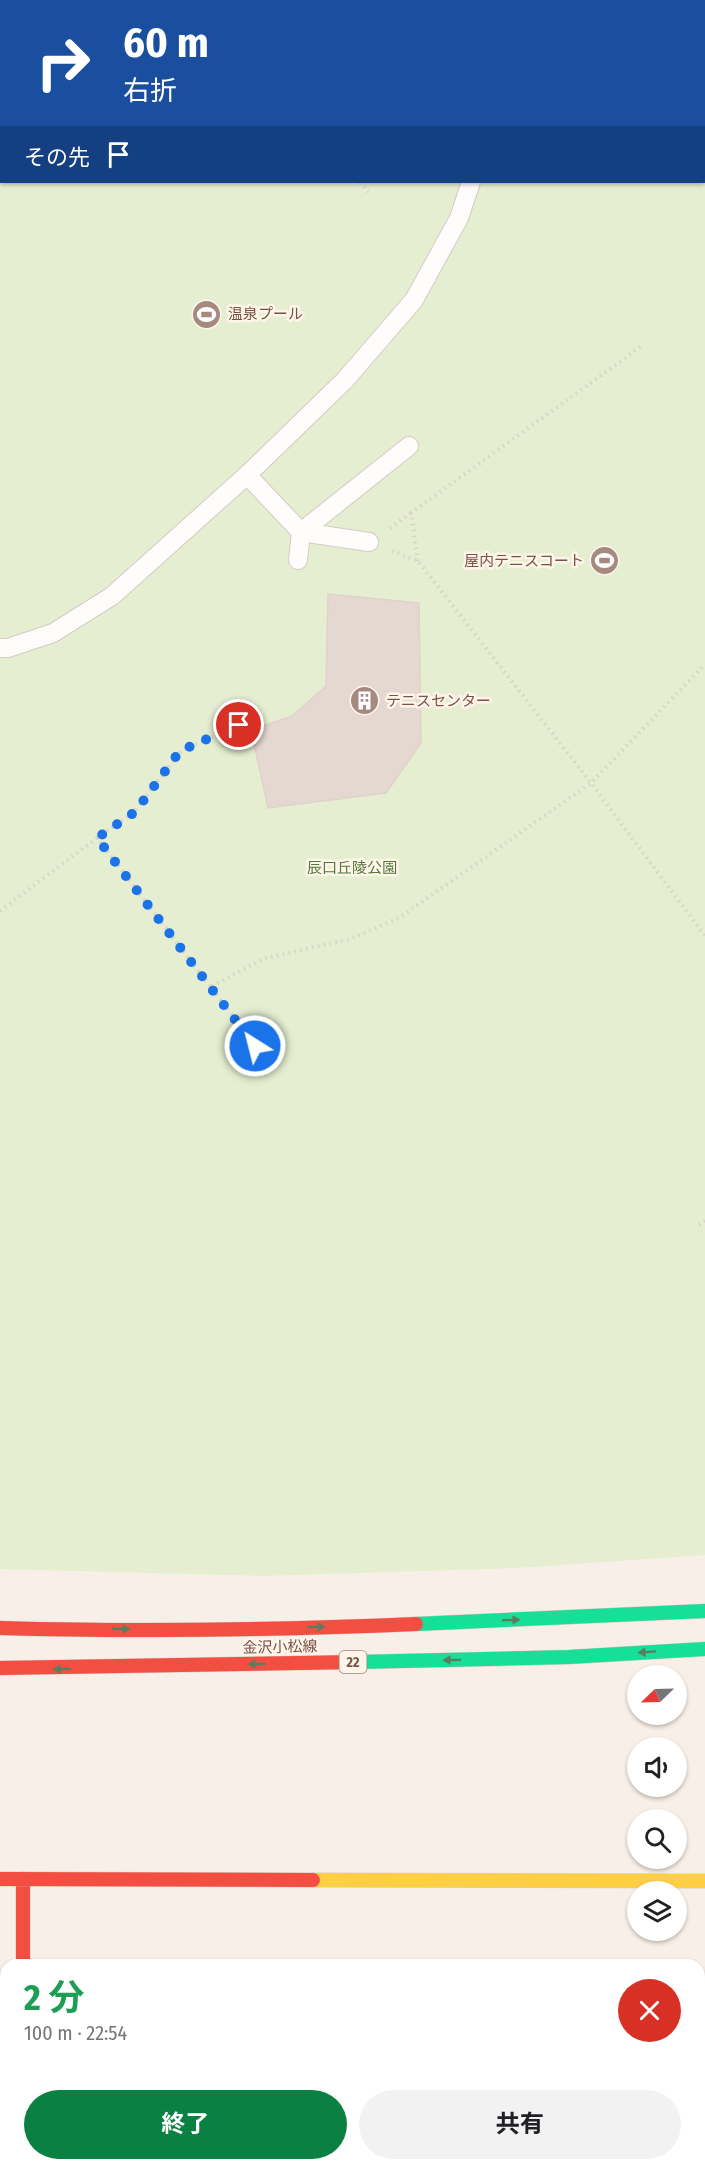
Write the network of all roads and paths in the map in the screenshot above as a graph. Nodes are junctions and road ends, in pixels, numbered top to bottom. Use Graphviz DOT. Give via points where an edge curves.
graph roads {
  1 [pos="361,183"];
  2 [pos="471,183"];
  3 [pos="368,192"];
  4 [pos="643,345"];
  5 [pos="409,446"];
  6 [pos="247,475"];
  7 [pos="301,532"];
  8 [pos="369,542"];
  9 [pos="298,560"];
  10 [pos="418,561"];
  11 [pos="0,648"];
  12 [pos="705,664"];
  13 [pos="237,707"];
  14 [pos="591,783"];
  15 [pos="97,838"];
  16 [pos="0,911"];
  17 [pos="705,936"];
  18 [pos="212,986"];
  19 [pos="255,1046"];
  20 [pos="705,1221"];
  21 [pos="699,1225"];
  22 [pos="705,1611"];
  23 [pos="0,1628"];
  24 [pos="705,1649"];
  25 [pos="0,1668"];
  26 [pos="0,1879"];
  27 [pos="23,1879"];
  28 [pos="705,1881"];
  29 [pos="23,1959"];
  1 -- 3 [label="path"];
  2 -- 6 [label="lane" via="459,218 414,300 345,380"];
  4 -- 10 [label="path" via="411,513"];
  5 -- 7 [label="lane"];
  6 -- 7 [label="lane"];
  6 -- 11 [label="lane" via="112,596 53,633"];
  7 -- 8 [label="lane"];
  7 -- 9 [label="lane"];
  8 -- 10 [label="path"];
  10 -- 14 [label="path"];
  12 -- 14 [label="path"];
  13 -- 15 [label="path" via="239,725 180,751 135,812"];
  14 -- 17 [label="path"];
  14 -- 18 [label="path" via="399,918 350,939 263,959"];
  15 -- 16 [label="path"];
  15 -- 18 [label="path"];
  18 -- 19 [label="path"];
  20 -- 21 [label="path"];
  23 -- 22 [label="main road, 金沢小松線, one-way" via="349,1627"];
  24 -- 25 [label="main road, 金沢小松線 / 22, one-way" via="569,1657"];
  26 -- 27 [label="main road"];
  27 -- 28 [label="main road"];
  27 -- 29 [label="main road"];
}
